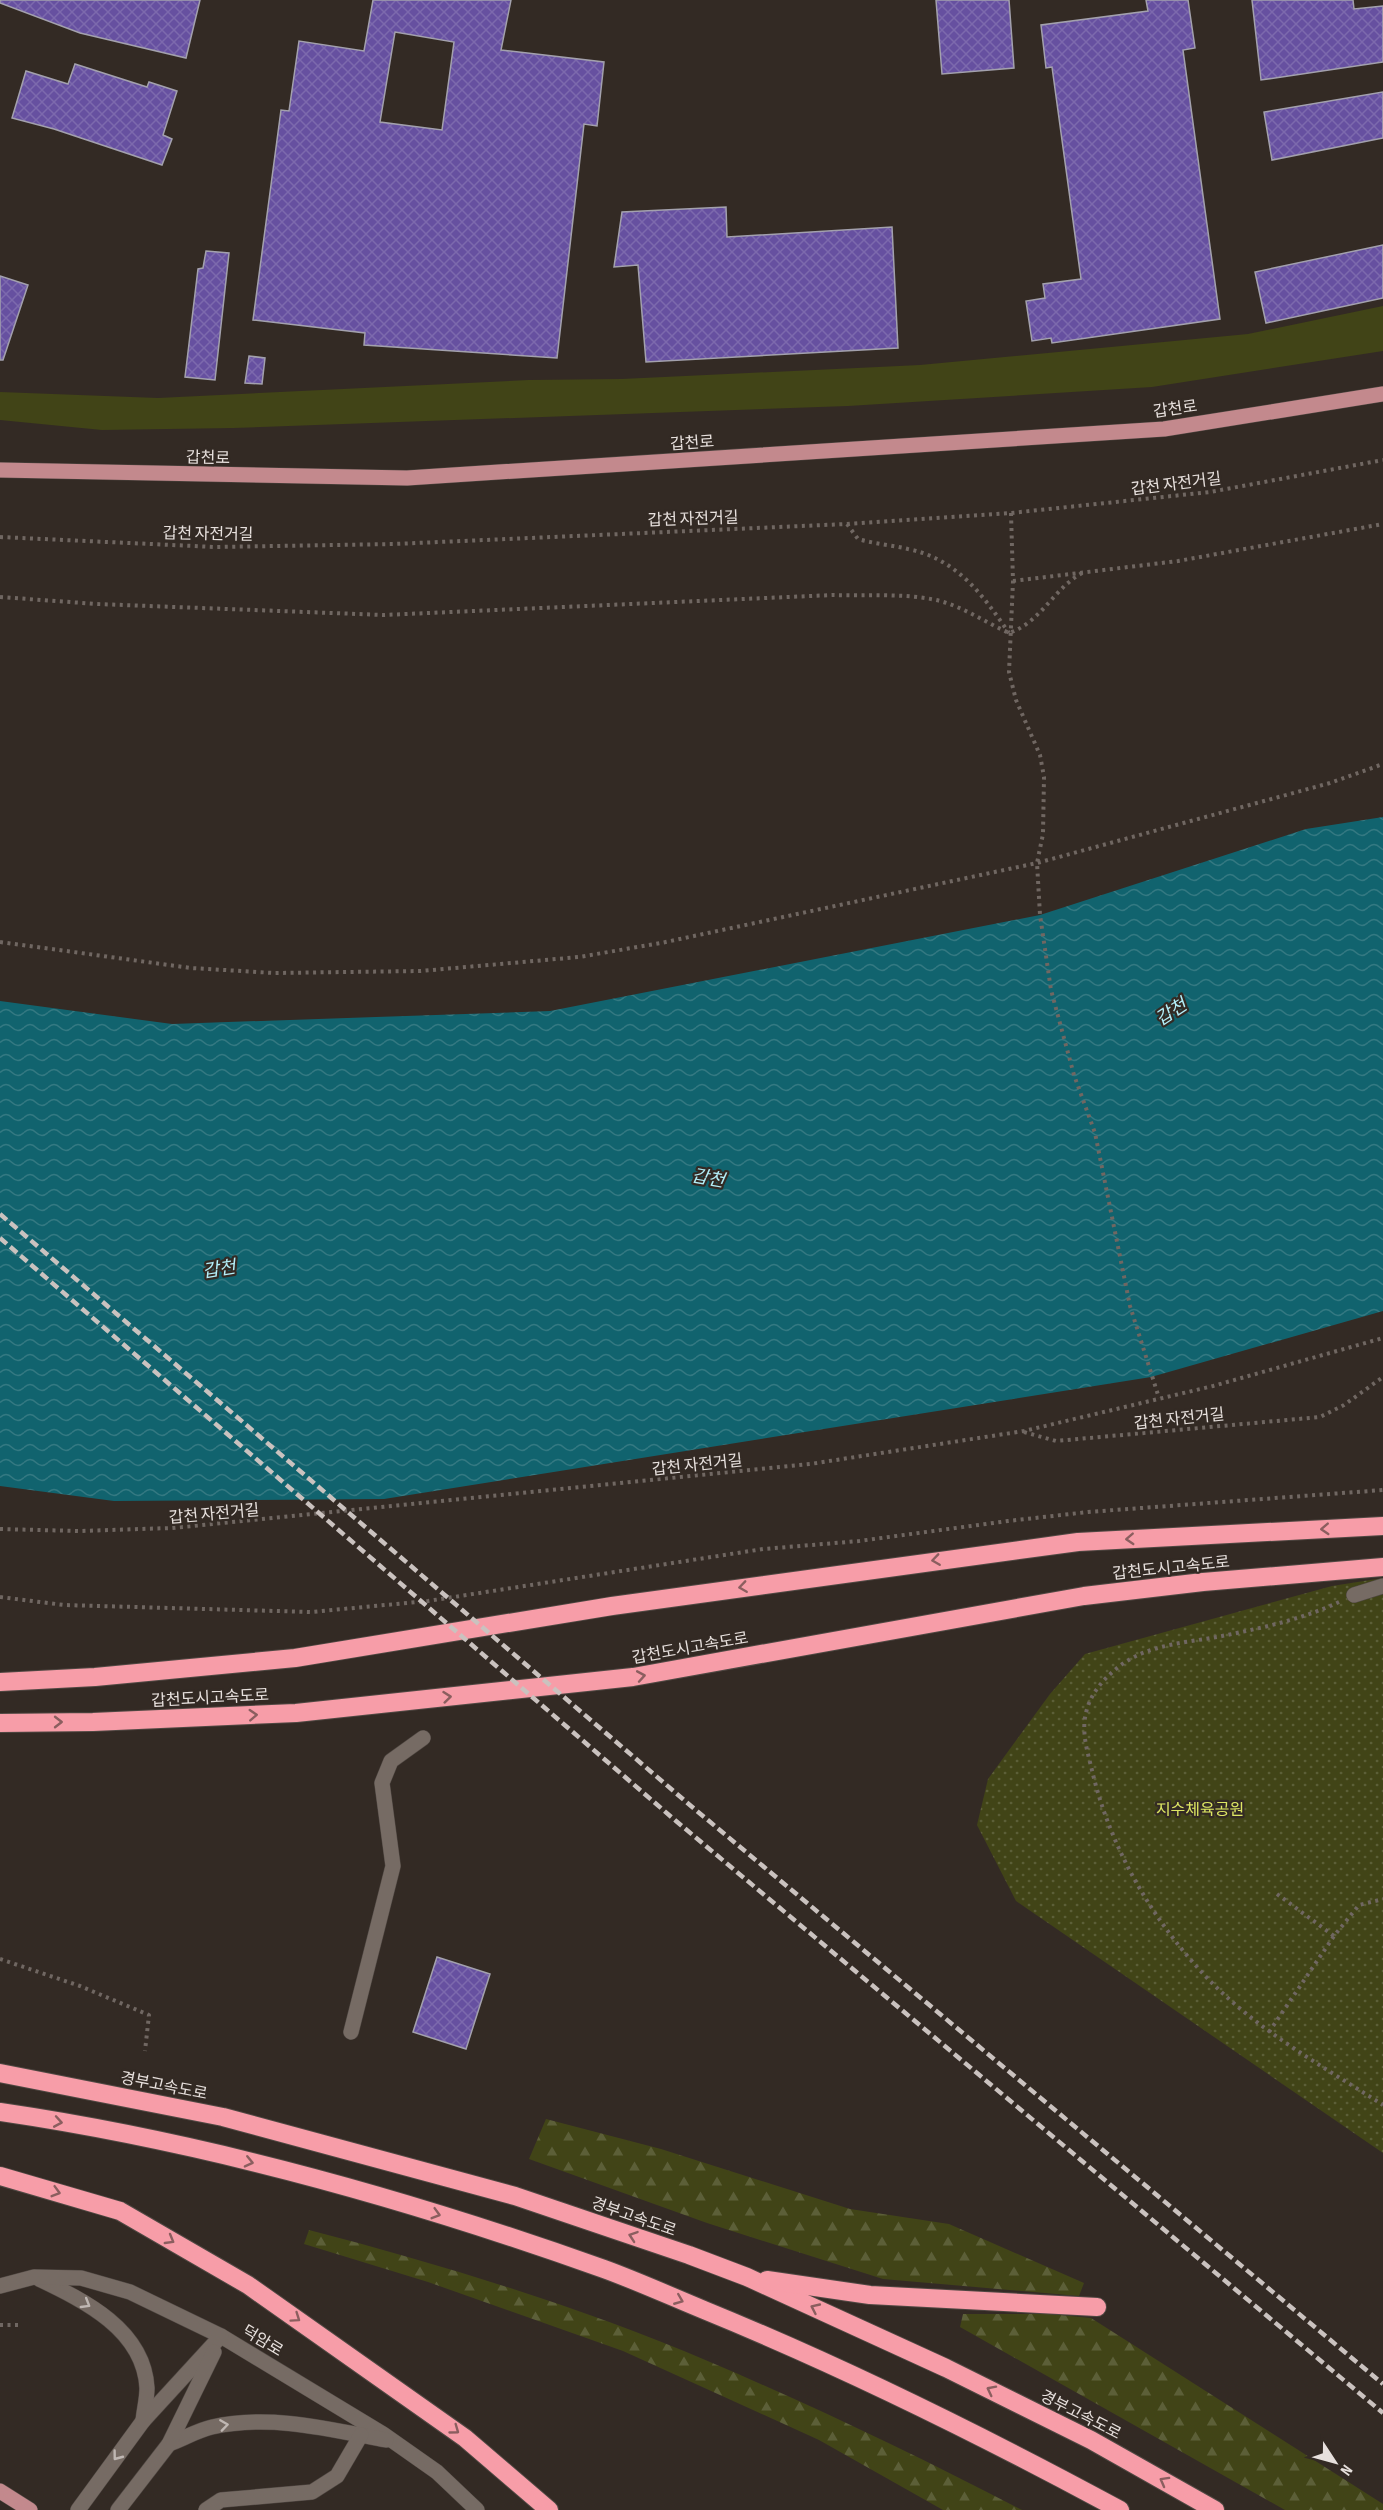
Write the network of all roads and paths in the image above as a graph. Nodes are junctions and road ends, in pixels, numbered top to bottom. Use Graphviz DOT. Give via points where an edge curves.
graph roads {
  1 [pos="1383,394"];
  2 [pos="1383,460"];
  3 [pos="0,470"];
  4 [pos="1011,513"];
  5 [pos="847,524"];
  6 [pos="1383,524"];
  7 [pos="0,537"];
  8 [pos="1084,572"];
  9 [pos="1013,581"];
  10 [pos="0,597"];
  11 [pos="1009,633"];
  12 [pos="1383,764"];
  13 [pos="1037,863"];
  14 [pos="0,942"];
  15 [pos="1383,1338"];
  16 [pos="1383,1377"];
  17 [pos="1159,1398"];
  18 [pos="1024,1431"];
  19 [pos="1383,1490"];
  20 [pos="1383,1526"];
  21 [pos="0,1529"];
  22 [pos="1383,1567"];
  23 [pos="1383,1586"];
  24 [pos="1354,1595"];
  25 [pos="0,1597"];
  26 [pos="0,1682"];
  27 [pos="0,1723"];
  28 [pos="423,1738"];
  29 [pos="1277,1894"];
  30 [pos="1383,1899"];
  31 [pos="1334,1936"];
  32 [pos="0,1959"];
  33 [pos="351,2032"];
  34 [pos="1269,2032"];
  35 [pos="145,2051"];
  36 [pos="0,2073"];
  37 [pos="1383,2105"];
  38 [pos="0,2112"];
  39 [pos="0,2176"];
  40 [pos="34,2277"];
  41 [pos="747,2277"];
  42 [pos="0,2286"];
  43 [pos="1097,2307"];
  44 [pos="0,2325"];
  45 [pos="19,2325"];
  46 [pos="221,2336"];
  47 [pos="143,2421"];
  48 [pos="361,2435"];
  49 [pos="393,2441"];
  50 [pos="169,2444"];
  51 [pos="0,2491"];
  52 [pos="119,2509"];
  53 [pos="30,2510"];
  54 [pos="78,2510"];
  55 [pos="206,2510"];
  56 [pos="477,2510"];
  57 [pos="549,2510"];
  58 [pos="1120,2510"];
  59 [pos="1215,2510"];
  1 -- 3 [label="main road, 갑천로" via="1164,429 407,478"];
  2 -- 4 [label="path, 갑천 자전거길" via="1210,492"];
  4 -- 5 [label="path, 갑천 자전거길"];
  4 -- 9 [label="path"];
  5 -- 7 [label="path, 갑천 자전거길" via="394,544 215,547"];
  5 -- 11 [label="path" via="858,539 908,548 950,565 983,596"];
  6 -- 8 [label="path" via="1178,561"];
  8 -- 9 [label="path"];
  8 -- 11 [label="path" via="1073,578 1035,619"];
  9 -- 11 [label="path"];
  10 -- 11 [label="path" via="384,615 833,595 886,596 936,600"];
  11 -- 13 [label="path" via="1009,672 1016,700 1040,755 1044,777 1043,834"];
  12 -- 13 [label="path" via="1330,783"];
  13 -- 14 [label="path" via="661,943 500,965 421,971 274,973 158,964"];
  13 -- 17 [label="path" via="1051,990 1074,1075 1095,1133 1130,1306"];
  15 -- 17 [label="path"];
  16 -- 18 [label="path, 갑천 자전거길" via="1320,1417 1056,1441"];
  17 -- 18 [label="path"];
  18 -- 21 [label="path, 갑천 자전거길" via="810,1464 305,1517 172,1528"];
  19 -- 25 [label="path" via="1008,1521 859,1542 763,1549 428,1601 311,1612 64,1605"];
  20 -- 26 [label="highway, 갑천도시고속도로, one-way" via="1078,1542 612,1606 295,1658"];
  27 -- 22 [label="highway, 갑천도시고속도로, one-way" via="296,1713 633,1677 1084,1596"];
  23 -- 24 [label="street"];
  24 -- 34 [label="path" via="1315,1614 1134,1656 1095,1689 1087,1709 1084,1737 1095,1785 1136,1884 1170,1934 1210,1981"];
  28 -- 33 [label="street" via="391,1761 382,1783 393,1866"];
  29 -- 31 [label="path"];
  30 -- 31 [label="path" via="1359,1905"];
  31 -- 34 [label="path"];
  32 -- 35 [label="path" via="149,2015"];
  34 -- 37 [label="path"];
  41 -- 36 [label="highway, 경부고속도로, one-way" via="504,2193 223,2116"];
  38 -- 58 [label="highway, one-way" via="126,2134 254,2163 451,2218 606,2270 773,2338 1001,2445"];
  39 -- 57 [label="highway, one-way" via="120,2211 248,2285 465,2438"];
  40 -- 42 [label="street, 덕암로"];
  40 -- 46 [label="street, 덕암로" via="81,2278 130,2292"];
  40 -- 47 [label="street, one-way" via="77,2299 120,2329 140,2357 147,2388"];
  41 -- 43 [label="highway" via="870,2295"];
  59 -- 41 [label="highway, 경부고속도로, one-way" via="1029,2409"];
  44 -- 45 [label="path"];
  46 -- 47 [label="street"];
  46 -- 49 [label="street, 덕암로"];
  46 -- 50 [label="street"];
  47 -- 54 [label="street, one-way"];
  48 -- 49 [label="street"];
  50 -- 48 [label="street, one-way" via="210,2427 257,2421"];
  48 -- 55 [label="street" via="337,2476 312,2492 221,2500"];
  49 -- 56 [label="street, 덕암로" via="437,2472"];
  50 -- 52 [label="street"];
  51 -- 53 [label="main road"];
}
